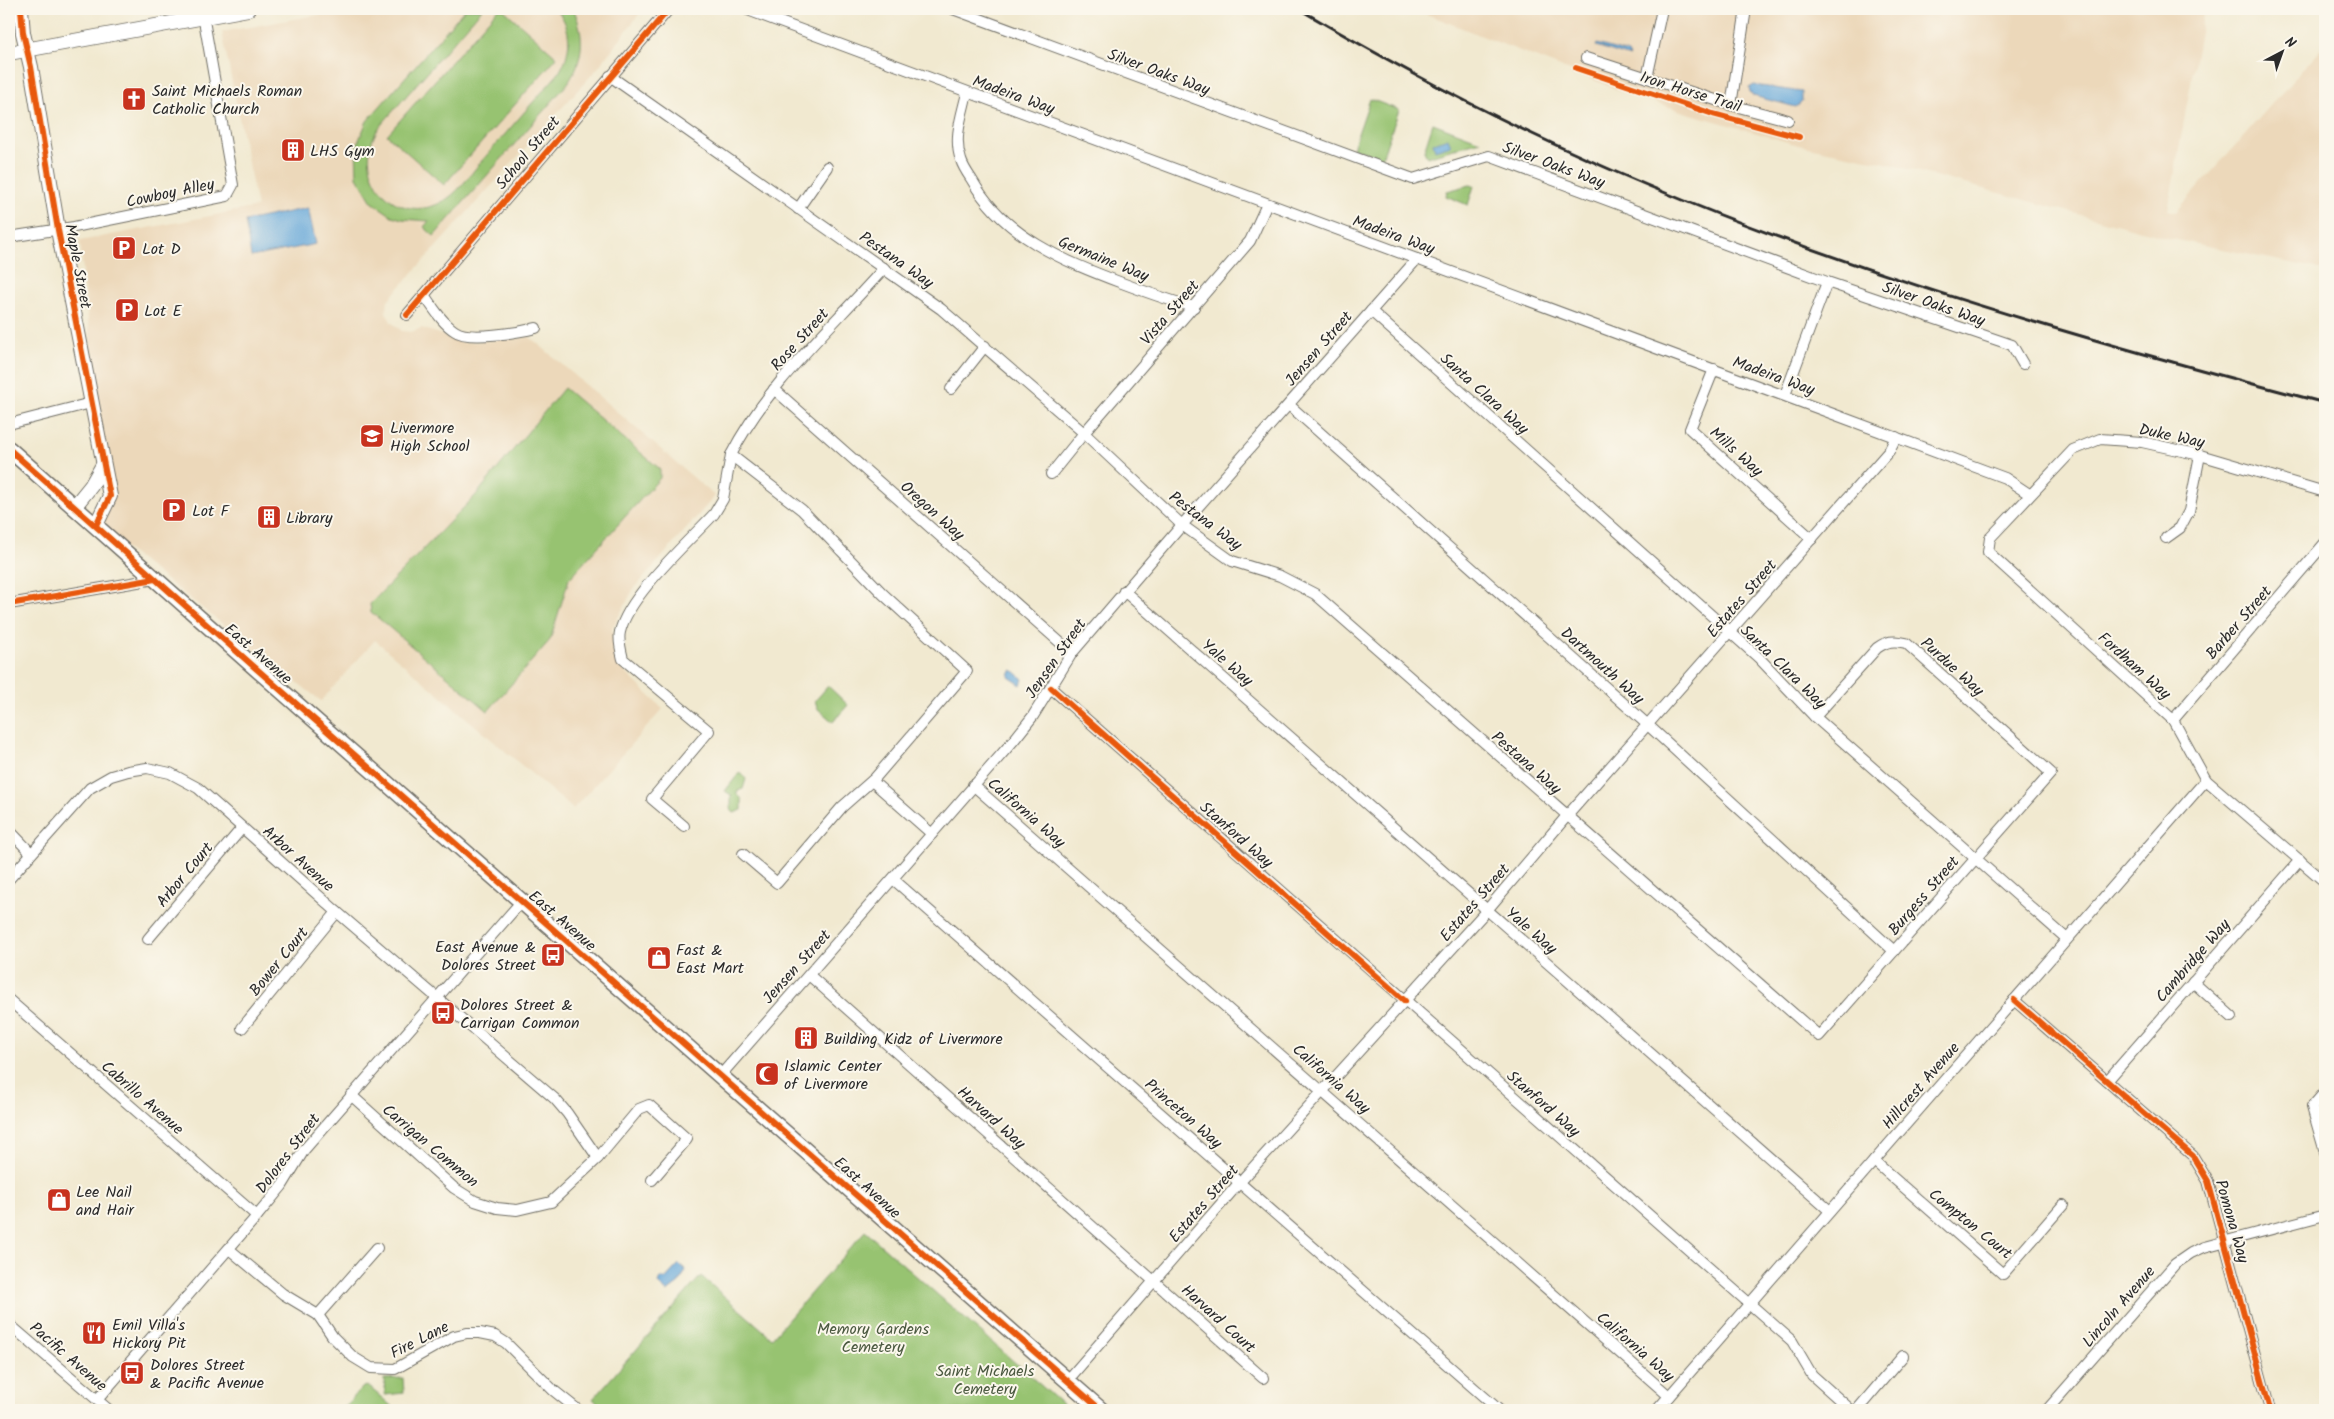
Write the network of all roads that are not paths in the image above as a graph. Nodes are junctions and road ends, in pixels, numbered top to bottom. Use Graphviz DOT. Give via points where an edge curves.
graph roads {
  1 [pos="21,9"];
  2 [pos="248,9"];
  3 [pos="669,9"];
  4 [pos="745,9"];
  5 [pos="953,9"];
  6 [pos="1662,9"];
  7 [pos="1746,9"];
  8 [pos="203,13"];
  9 [pos="27,50"];
  10 [pos="9,53"];
  11 [pos="1586,58"];
  12 [pos="610,76"];
  13 [pos="1647,78"];
  14 [pos="968,93"];
  15 [pos="1731,105"];
  16 [pos="1788,120"];
  17 [pos="827,167"];
  18 [pos="1267,204"];
  19 [pos="798,209"];
  20 [pos="58,230"];
  21 [pos="9,237"];
  22 [pos="1417,258"];
  23 [pos="884,268"];
  24 [pos="1827,282"];
  25 [pos="424,295"];
  26 [pos="1194,307"];
  27 [pos="1371,311"];
  28 [pos="407,315"];
  29 [pos="536,328"];
  30 [pos="985,346"];
  31 [pos="2023,364"];
  32 [pos="1714,370"];
  33 [pos="774,389"];
  34 [pos="951,389"];
  35 [pos="1785,395"];
  36 [pos="91,403"];
  37 [pos="1289,405"];
  38 [pos="9,424"];
  39 [pos="1084,433"];
  40 [pos="1896,437"];
  41 [pos="9,449"];
  42 [pos="731,455"];
  43 [pos="2200,455"];
  44 [pos="103,465"];
  45 [pos="1051,474"];
  46 [pos="2325,492"];
  47 [pos="2029,494"];
  48 [pos="74,507"];
  49 [pos="1182,524"];
  50 [pos="96,525"];
  51 [pos="2166,538"];
  52 [pos="1812,539"];
  53 [pos="2325,543"];
  54 [pos="155,579"];
  55 [pos="1124,591"];
  56 [pos="9,604"];
  57 [pos="1730,633"];
  58 [pos="1072,653"];
  59 [pos="1051,688"];
  60 [pos="1815,717"];
  61 [pos="2173,720"];
  62 [pos="1649,726"];
  63 [pos="2051,773"];
  64 [pos="2206,780"];
  65 [pos="872,781"];
  66 [pos="973,785"];
  67 [pos="1566,817"];
  68 [pos="684,826"];
  69 [pos="242,828"];
  70 [pos="9,830"];
  71 [pos="932,834"];
  72 [pos="31,852"];
  73 [pos="743,854"];
  74 [pos="1975,858"];
  75 [pos="2300,860"];
  76 [pos="9,879"];
  77 [pos="893,879"];
  78 [pos="2325,882"];
  79 [pos="521,902"];
  80 [pos="1487,910"];
  81 [pos="337,912"];
  82 [pos="148,939"];
  83 [pos="2067,939"];
  84 [pos="1894,951"];
  85 [pos="809,975"];
  86 [pos="2193,982"];
  87 [pos="437,999"];
  88 [pos="9,1000"];
  89 [pos="2014,1000"];
  90 [pos="1405,1001"];
  91 [pos="2232,1017"];
  92 [pos="242,1028"];
  93 [pos="1819,1036"];
  94 [pos="720,1076"];
  95 [pos="2107,1081"];
  96 [pos="1323,1090"];
  97 [pos="2325,1092"];
  98 [pos="351,1095"];
  99 [pos="2325,1152"];
  100 [pos="598,1158"];
  101 [pos="1874,1161"];
  102 [pos="652,1180"];
  103 [pos="1240,1182"];
  104 [pos="2063,1205"];
  105 [pos="1830,1211"];
  106 [pos="2325,1215"];
  107 [pos="257,1216"];
  108 [pos="2225,1242"];
  109 [pos="378,1248"];
  110 [pos="229,1249"];
  111 [pos="1154,1281"];
  112 [pos="1750,1304"];
  113 [pos="318,1316"];
  114 [pos="9,1324"];
  115 [pos="1903,1356"];
  116 [pos="1263,1378"];
  117 [pos="1067,1381"];
  118 [pos="1669,1396"];
  119 [pos="97,1400"];
  120 [pos="109,1410"];
  121 [pos="578,1410"];
  122 [pos="1101,1410"];
  123 [pos="1499,1410"];
  124 [pos="1657,1410"];
  125 [pos="1850,1410"];
  126 [pos="1857,1410"];
  127 [pos="2047,1410"];
  128 [pos="2270,1410"];
  1 -- 9 [label="street, Maple Street"];
  2 -- 8 [label="street"];
  3 -- 12 [label="street, School Street"];
  4 -- 14 [label="street, Madeira Way"];
  5 -- 24 [label="street, Silver Oaks Way" via="1413,179 1489,156"];
  6 -- 13 [label="street"];
  7 -- 15 [label="street"];
  8 -- 9 [label="street"];
  8 -- 20 [label="street, Cowboy Alley" via="233,184 227,196"];
  9 -- 10 [label="street"];
  9 -- 20 [label="street, Maple Street"];
  11 -- 13 [label="street"];
  12 -- 19 [label="street, Pestana Way"];
  12 -- 25 [label="street, School Street"];
  13 -- 15 [label="street"];
  14 -- 18 [label="street, Madeira Way"];
  14 -- 26 [label="street, Germaine Way" via="959,125 961,161 979,192 997,214 1016,231 1066,262 1172,302"];
  15 -- 16 [label="street"];
  17 -- 19 [label="street"];
  18 -- 22 [label="street, Madeira Way"];
  18 -- 26 [label="street, Vista Street" via="1250,241"];
  19 -- 23 [label="street, Pestana Way"];
  20 -- 21 [label="street"];
  20 -- 36 [label="street, Maple Street"];
  22 -- 27 [label="street, Jensen Street"];
  22 -- 32 [label="street, Madeira Way"];
  23 -- 30 [label="street, Pestana Way"];
  23 -- 33 [label="street, Rose Street"];
  24 -- 31 [label="street, Silver Oaks Way" via="2012,345"];
  24 -- 35 [label="street"];
  25 -- 28 [label="street, School Street"];
  25 -- 29 [label="street" via="457,333 520,332"];
  26 -- 39 [label="street, Vista Street"];
  27 -- 37 [label="street, Jensen Street"];
  27 -- 57 [label="street, Santa Clara Way"];
  30 -- 34 [label="street"];
  30 -- 39 [label="street, Pestana Way"];
  32 -- 35 [label="street, Madeira Way"];
  32 -- 52 [label="street, Mills Way" via="1690,429"];
  33 -- 42 [label="street, Rose Street" via="741,434"];
  33 -- 58 [label="street, Oregon Way"];
  35 -- 40 [label="street, Madeira Way"];
  36 -- 38 [label="street"];
  36 -- 44 [label="street, Maple Street"];
  37 -- 49 [label="street, Jensen Street"];
  37 -- 62 [label="street, Dartmouth Way"];
  39 -- 45 [label="street, Vista Street"];
  39 -- 49 [label="street, Pestana Way"];
  40 -- 47 [label="street, Madeira Way" via="2006,478"];
  40 -- 52 [label="street, Estates Street" via="1889,451"];
  41 -- 48 [label="main road, East Avenue"];
  42 -- 65 [label="street" via="802,510 883,594 967,671"];
  42 -- 68 [label="street, Rose Street" via="723,499 714,514 638,596 619,634 623,659 709,731 652,799"];
  43 -- 46 [label="street, Duke Way"];
  43 -- 47 [label="street, Duke Way" via="2142,442 2100,439 2073,450"];
  43 -- 51 [label="street" via="2190,511 2180,528"];
  44 -- 48 [label="street"];
  44 -- 50 [label="street, Maple Street" via="110,496"];
  47 -- 61 [label="street, Fordham Way" via="1990,538 1988,552"];
  48 -- 50 [label="main road, East Avenue"];
  49 -- 55 [label="street, Jensen Street"];
  49 -- 67 [label="street, Pestana Way" via="1232,561 1280,576 1315,594"];
  50 -- 54 [label="main road, East Avenue"];
  52 -- 57 [label="street, Estates Street"];
  53 -- 61 [label="street, Barber Street"];
  54 -- 56 [label="street"];
  54 -- 79 [label="main road, East Avenue"];
  55 -- 58 [label="street, Jensen Street"];
  55 -- 80 [label="street, Yale Way"];
  57 -- 60 [label="street, Santa Clara Way" via="1759,658"];
  57 -- 62 [label="street, Estates Street"];
  58 -- 59 [label="street, Jensen Street"];
  59 -- 66 [label="street, Jensen Street" via="1014,740"];
  59 -- 90 [label="street, Stanford Way"];
  60 -- 63 [label="street, Purdue Way" via="1877,648 1885,642 1906,643"];
  60 -- 74 [label="street, Santa Clara Way"];
  61 -- 64 [label="street, Fordham Way"];
  62 -- 67 [label="street, Estates Street"];
  62 -- 84 [label="street, Dartmouth Way"];
  63 -- 74 [label="street, Burgess Street"];
  64 -- 75 [label="street, Fordham Way"];
  64 -- 83 [label="street, Hillcrest Avenue"];
  65 -- 71 [label="street"];
  65 -- 73 [label="street" via="842,807 777,883"];
  66 -- 71 [label="street, Jensen Street"];
  66 -- 96 [label="street, California Way"];
  67 -- 80 [label="street, Estates Street"];
  67 -- 93 [label="street, Pestana Way"];
  69 -- 72 [label="street, Arbor Avenue" via="198,788 170,773 147,768 111,776 90,788"];
  69 -- 81 [label="street, Arbor Avenue"];
  69 -- 82 [label="street, Arbor Court"];
  70 -- 72 [label="street"];
  71 -- 77 [label="street, Jensen Street"];
  72 -- 76 [label="street, Arbor Avenue"];
  74 -- 83 [label="street, Santa Clara Way"];
  74 -- 84 [label="street, Burgess Street"];
  75 -- 78 [label="street, Fordham Way"];
  75 -- 86 [label="street, Cambridge Way"];
  77 -- 85 [label="street, Jensen Street"];
  77 -- 103 [label="street, Princeton Way"];
  79 -- 87 [label="street, Dolores Street"];
  79 -- 94 [label="main road, East Avenue"];
  80 -- 90 [label="street, Estates Street"];
  80 -- 105 [label="street, Yale Way"];
  81 -- 87 [label="street, Arbor Avenue"];
  81 -- 92 [label="street, Bower Court"];
  83 -- 89 [label="street, Hillcrest Avenue"];
  84 -- 93 [label="street, Burgess Street"];
  85 -- 94 [label="street, Jensen Street"];
  85 -- 111 [label="street, Harvard Way"];
  86 -- 91 [label="street"];
  86 -- 95 [label="street, Cambridge Way"];
  87 -- 98 [label="street, Dolores Street"];
  87 -- 100 [label="street" via="555,1099"];
  88 -- 107 [label="street, Cabrillo Avenue"];
  89 -- 95 [label="street, Pomona Way"];
  89 -- 101 [label="street, Hillcrest Avenue"];
  90 -- 96 [label="street, Estates Street"];
  90 -- 112 [label="street, Stanford Way"];
  94 -- 117 [label="main road, East Avenue"];
  95 -- 108 [label="street, Pomona Way" via="2198,1163 2208,1181"];
  96 -- 103 [label="street, Estates Street"];
  96 -- 118 [label="street, California Way"];
  97 -- 99 [label="street" via="2312,1107"];
  98 -- 100 [label="street, Carrigan Common" via="454,1188 475,1202 497,1208 517,1210 551,1202"];
  98 -- 107 [label="street, Dolores Street" via="304,1150 282,1186"];
  100 -- 102 [label="street, Carrigan Common" via="639,1109 649,1105 686,1139"];
  101 -- 104 [label="street, Compton Court" via="2004,1274"];
  101 -- 105 [label="street, Hillcrest Avenue"];
  103 -- 111 [label="street, Estates Street"];
  103 -- 123 [label="street, Princeton Way"];
  105 -- 112 [label="street, Hillcrest Avenue"];
  106 -- 108 [label="street, Lincoln Avenue"];
  107 -- 110 [label="street, Dolores Street"];
  108 -- 127 [label="street, Lincoln Avenue" via="2191,1253 2175,1264"];
  108 -- 128 [label="street, Pomona Way"];
  109 -- 113 [label="street"];
  110 -- 113 [label="street, Fire Lane" via="283,1294"];
  110 -- 119 [label="street, Dolores Street"];
  111 -- 116 [label="street, Harvard Court"];
  111 -- 117 [label="street, Estates Street"];
  112 -- 118 [label="street, Hillcrest Avenue"];
  112 -- 125 [label="street, Stanford Way" via="1792,1341 1812,1375"];
  113 -- 121 [label="street, Fire Lane" via="354,1358 371,1368 384,1370 395,1369 454,1336 468,1333 495,1336"];
  114 -- 119 [label="street, Pacific Avenue"];
  115 -- 126 [label="street"];
  117 -- 122 [label="main road, East Avenue"];
  118 -- 124 [label="street, Hillcrest Avenue"];
  119 -- 120 [label="street, Pacific Avenue"];
}
